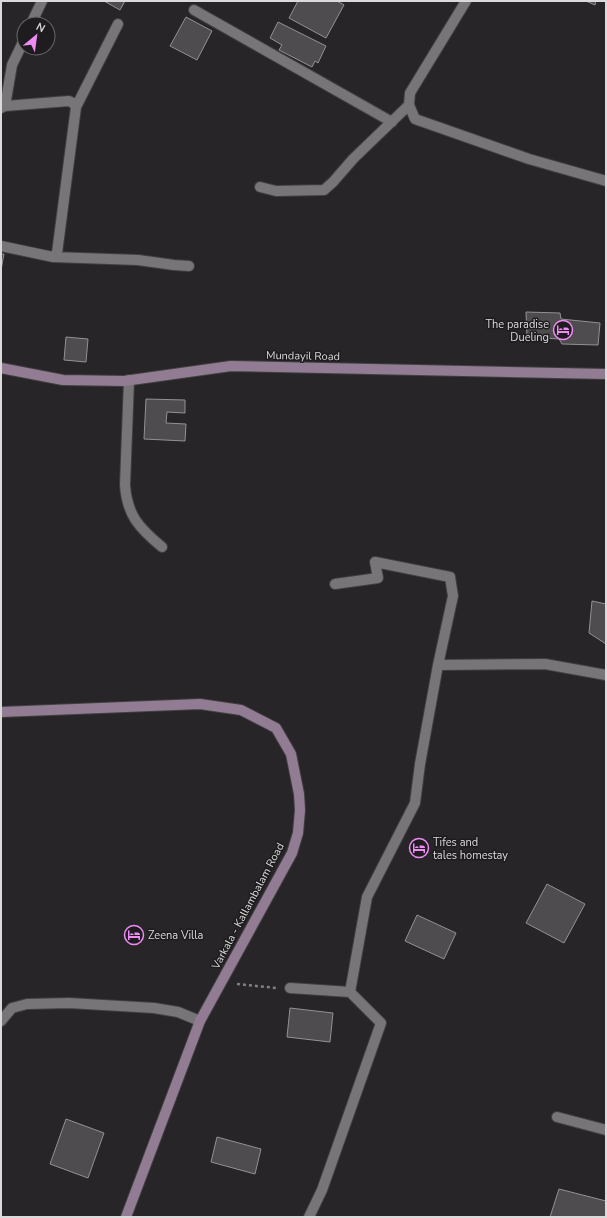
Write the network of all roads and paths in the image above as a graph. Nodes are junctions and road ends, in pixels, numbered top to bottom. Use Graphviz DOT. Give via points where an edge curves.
graph roads {
  1 [pos="42,1"];
  2 [pos="466,1"];
  3 [pos="194,10"];
  4 [pos="35,16"];
  5 [pos="118,24"];
  6 [pos="16,56"];
  7 [pos="409,105"];
  8 [pos="3,107"];
  9 [pos="76,107"];
  10 [pos="392,122"];
  11 [pos="606,181"];
  12 [pos="260,187"];
  13 [pos="1,246"];
  14 [pos="53,258"];
  15 [pos="188,266"];
  16 [pos="1,368"];
  17 [pos="606,374"];
  18 [pos="129,380"];
  19 [pos="162,547"];
  20 [pos="335,584"];
  21 [pos="438,665"];
  22 [pos="606,675"];
  23 [pos="1,712"];
  24 [pos="222,980"];
  25 [pos="290,988"];
  26 [pos="350,992"];
  27 [pos="1,1021"];
  28 [pos="200,1021"];
  29 [pos="557,1117"];
  30 [pos="606,1130"];
  31 [pos="126,1217"];
  32 [pos="309,1217"];
  1 -- 4 [label="street"];
  2 -- 7 [label="street" via="410,93"];
  3 -- 10 [label="street"];
  5 -- 9 [label="street"];
  6 -- 8 [label="street"];
  7 -- 10 [label="street"];
  7 -- 11 [label="street" via="415,119 529,159"];
  8 -- 9 [label="street" via="70,102"];
  9 -- 14 [label="street" via="57,253"];
  10 -- 12 [label="street" via="324,190 276,191"];
  13 -- 14 [label="street"];
  14 -- 15 [label="street" via="138,260"];
  16 -- 18 [label="main road, Mundayil Road" via="63,380"];
  17 -- 18 [label="main road, Mundayil Road" via="231,366"];
  18 -- 19 [label="street" via="126,498 136,522"];
  20 -- 21 [label="street" via="378,578 375,562 450,576 453,596"];
  21 -- 22 [label="street" via="545,664"];
  21 -- 26 [label="street" via="420,764 416,803 367,897"];
  23 -- 24 [label="main road, Varkala - Kallambalam Road" via="200,704 241,710 276,728 291,754 296,777 300,810 298,834 292,853"];
  24 -- 25 [label="path" via="241,985"];
  24 -- 28 [label="main road, Varkala - Kallambalam Road"];
  25 -- 26 [label="street"];
  26 -- 32 [label="street" via="381,1024 322,1190"];
  27 -- 28 [label="street" via="12,1008 27,1004 62,1003 160,1009 178,1012"];
  28 -- 31 [label="main road, Varkala - Kallambalam Road"];
  29 -- 30 [label="street"];
}
